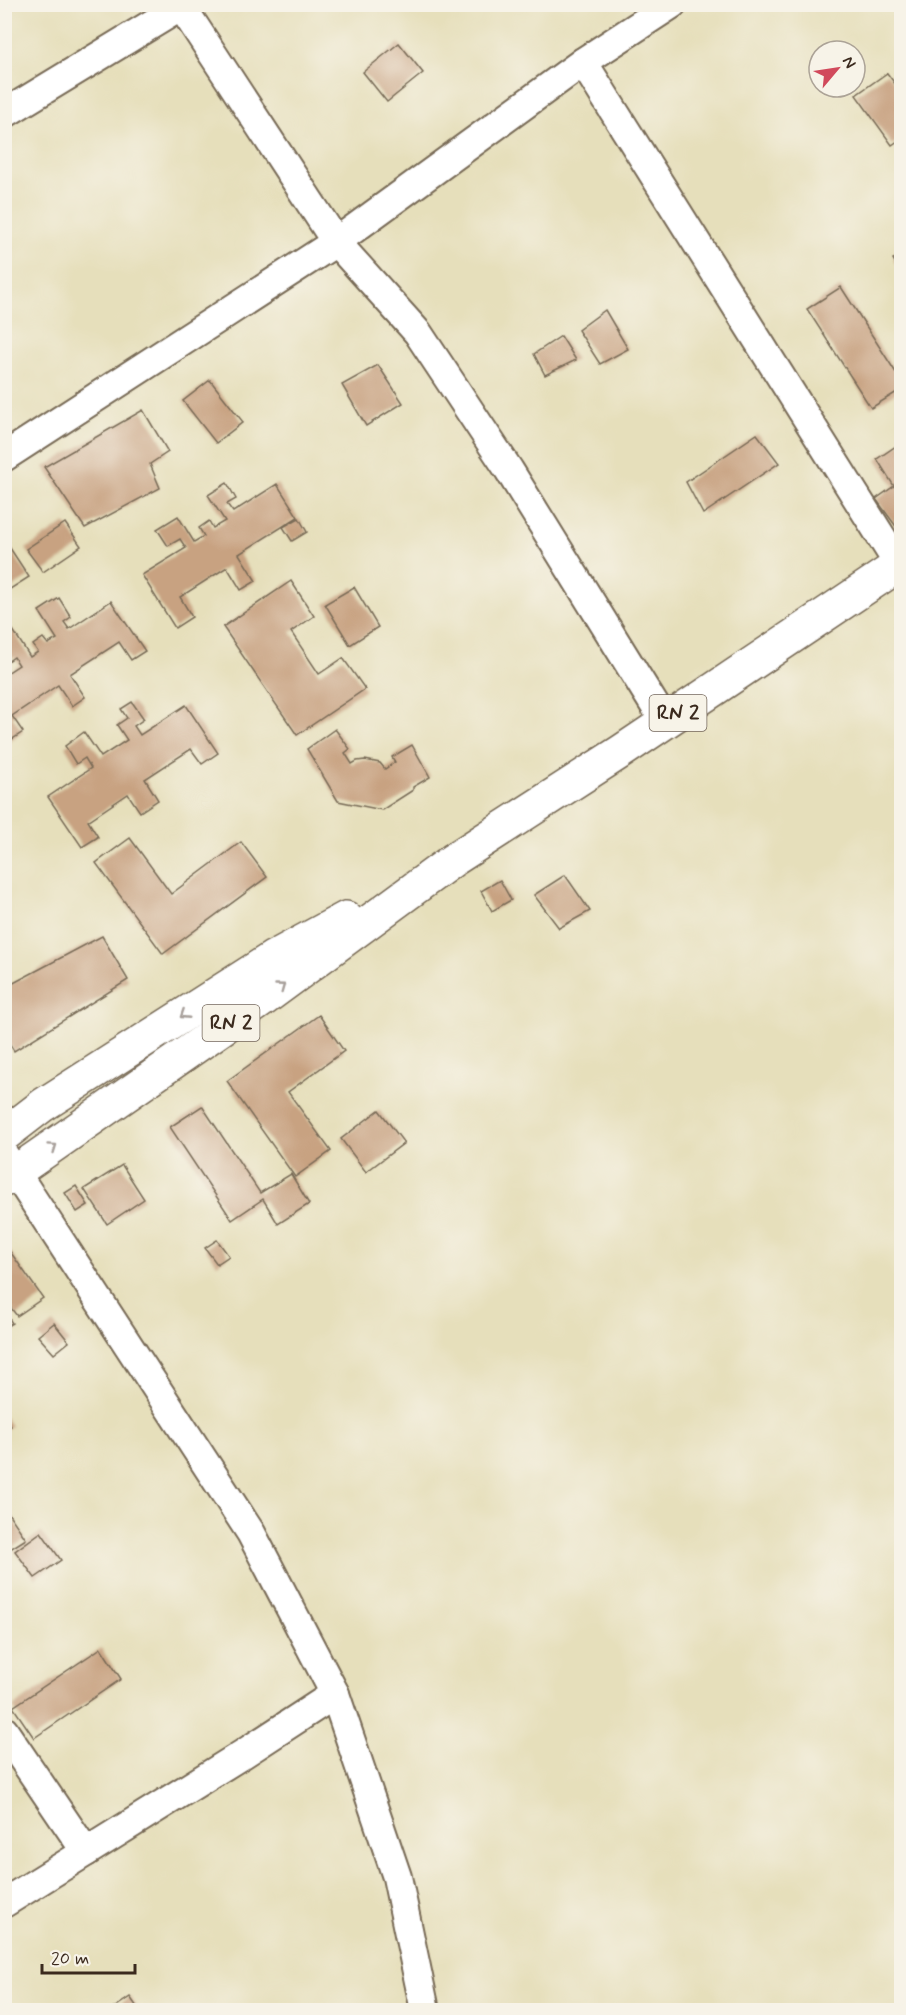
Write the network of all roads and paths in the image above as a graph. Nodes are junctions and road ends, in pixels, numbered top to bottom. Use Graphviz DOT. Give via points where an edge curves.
graph roads {
  1 [pos="672,4"];
  2 [pos="182,5"];
  3 [pos="583,62"];
  4 [pos="4,114"];
  5 [pos="336,242"];
  6 [pos="4,458"];
  7 [pos="900,564"];
  8 [pos="665,722"];
  9 [pos="453,860"];
  10 [pos="4,1135"];
  11 [pos="8,1169"];
  12 [pos="335,1694"];
  13 [pos="4,1731"];
  14 [pos="86,1852"];
  15 [pos="4,1903"];
  16 [pos="425,2010"];
  1 -- 3 [label="street"];
  2 -- 4 [label="street"];
  2 -- 5 [label="street"];
  3 -- 5 [label="street"];
  3 -- 7 [label="street"];
  5 -- 6 [label="street"];
  5 -- 8 [label="street" via="418,333 509,470"];
  7 -- 8 [label="main road, RN 2"];
  8 -- 9 [label="main road, RN 2"];
  9 -- 10 [label="main road, RN 2, one-way" via="274,957 43,1105"];
  11 -- 9 [label="main road, RN 2, one-way" via="264,999"];
  11 -- 12 [label="street" via="251,1533"];
  12 -- 14 [label="street"];
  12 -- 16 [label="street" via="397,1877"];
  13 -- 14 [label="street"];
  14 -- 15 [label="street"];
}
